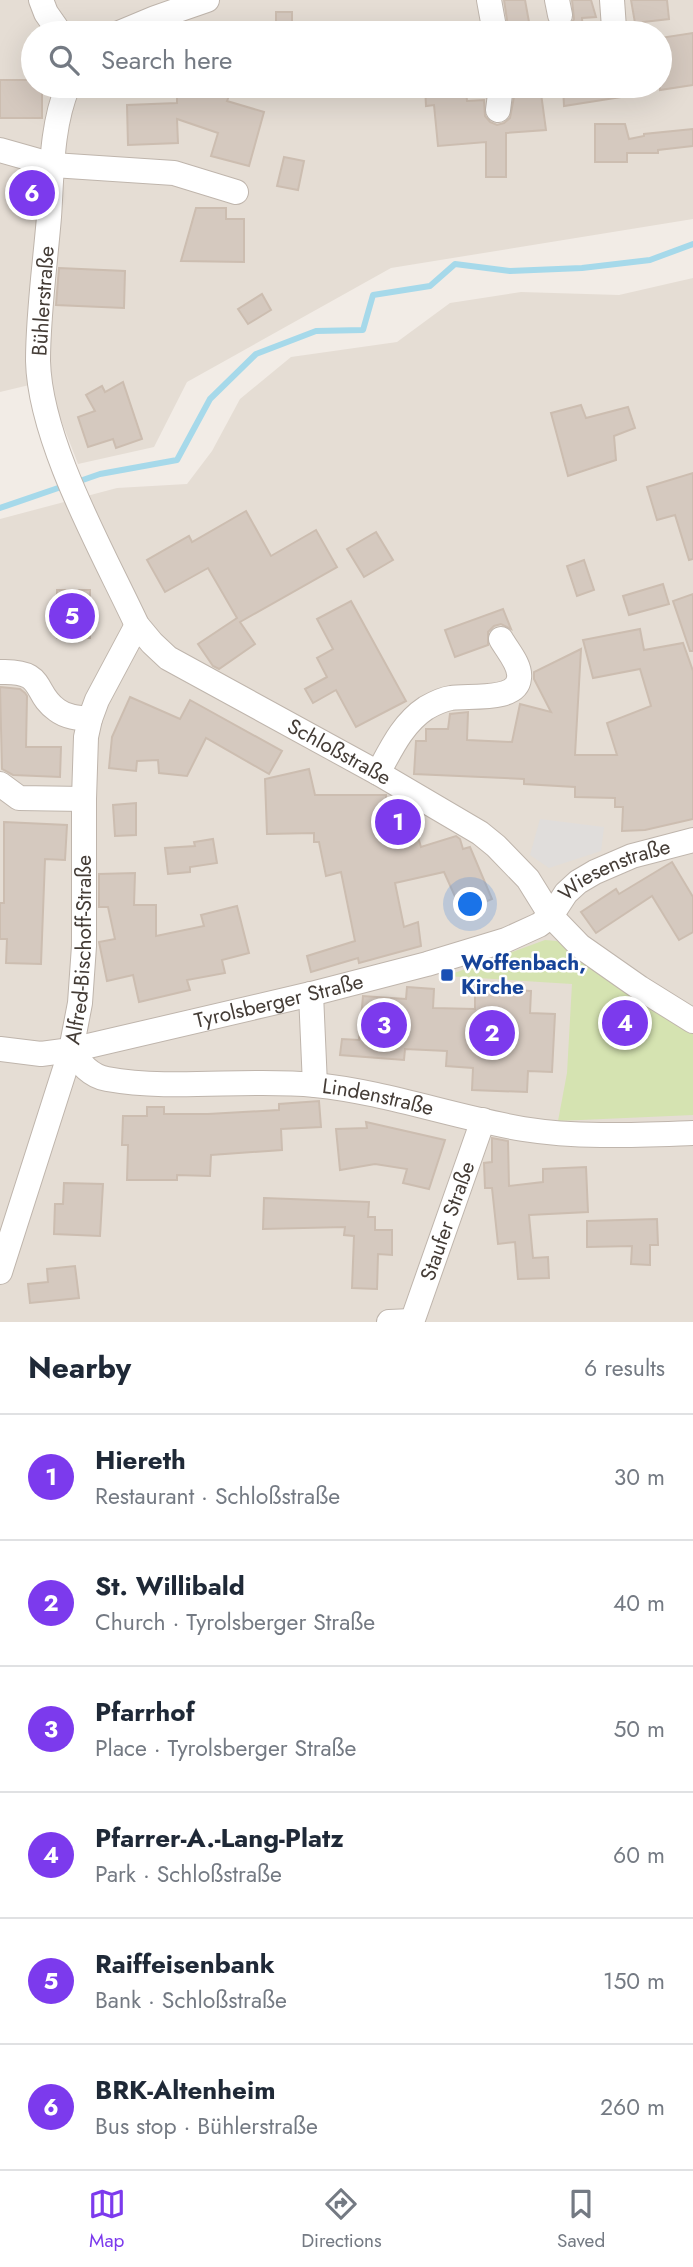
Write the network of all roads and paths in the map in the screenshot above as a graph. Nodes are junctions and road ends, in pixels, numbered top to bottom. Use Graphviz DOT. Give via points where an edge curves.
graph roads {
  1 [pos="41,0"];
  2 [pos="207,0"];
  3 [pos="489,0"];
  4 [pos="612,0"];
  5 [pos="52,21"];
  6 [pos="148,21"];
  7 [pos="493,21"];
  8 [pos="614,21"];
  9 [pos="65,98"];
  10 [pos="0,150"];
  11 [pos="53,165"];
  12 [pos="236,192"];
  13 [pos="71,483"];
  14 [pos="137,625"];
  15 [pos="501,639"];
  16 [pos="0,672"];
  17 [pos="90,719"];
  18 [pos="379,773"];
  19 [pos="0,784"];
  20 [pos="84,799"];
  21 [pos="693,840"];
  22 [pos="551,916"];
  23 [pos="311,994"];
  24 [pos="693,1021"];
  25 [pos="0,1049"];
  26 [pos="71,1050"];
  27 [pos="315,1085"];
  28 [pos="483,1120"];
  29 [pos="693,1133"];
  30 [pos="0,1272"];
  31 [pos="388,1322"];
  32 [pos="412,1322"];
  1 -- 5 [label="street"];
  2 -- 6 [label="street"];
  3 -- 7 [label="street"];
  4 -- 8 [label="street"];
  9 -- 11 [label="street, Bühlerstraße"];
  10 -- 11 [label="street"];
  11 -- 12 [label="street" via="174,173"];
  11 -- 13 [label="street, Bühlerstraße" via="38,362 47,415"];
  13 -- 14 [label="street, Schloßstraße"];
  14 -- 17 [label="street, Alfred-Bischoff-Straße"];
  14 -- 18 [label="street, Schloßstraße" via="168,658"];
  15 -- 18 [label="street" via="518,668 517,686 502,695 449,698 428,708 398,737"];
  16 -- 17 [label="street" via="27,675 55,709"];
  17 -- 20 [label="street, Alfred-Bischoff-Straße"];
  18 -- 22 [label="street, Schloßstraße" via="520,857"];
  19 -- 20 [label="street" via="19,798"];
  20 -- 26 [label="street, Alfred-Bischoff-Straße" via="84,946"];
  21 -- 22 [label="street, Wiesenstraße" via="606,857 566,893"];
  22 -- 23 [label="street, Tyrolsberger Straße" via="488,946"];
  22 -- 24 [label="street, Schloßstraße" via="596,958"];
  23 -- 26 [label="street, Tyrolsberger Straße"];
  23 -- 27 [label="street"];
  25 -- 26 [label="street, Tyrolsberger Straße" via="41,1054"];
  26 -- 27 [label="street, Lindenstraße" via="83,1067 106,1079"];
  26 -- 30 [label="street, Alfred-Bischoff-Straße"];
  27 -- 28 [label="street, Lindenstraße"];
  28 -- 29 [label="street, Lindenstraße" via="559,1134"];
  28 -- 32 [label="street, Staufer Straße"];
  31 -- 32 [label="street"];
}
